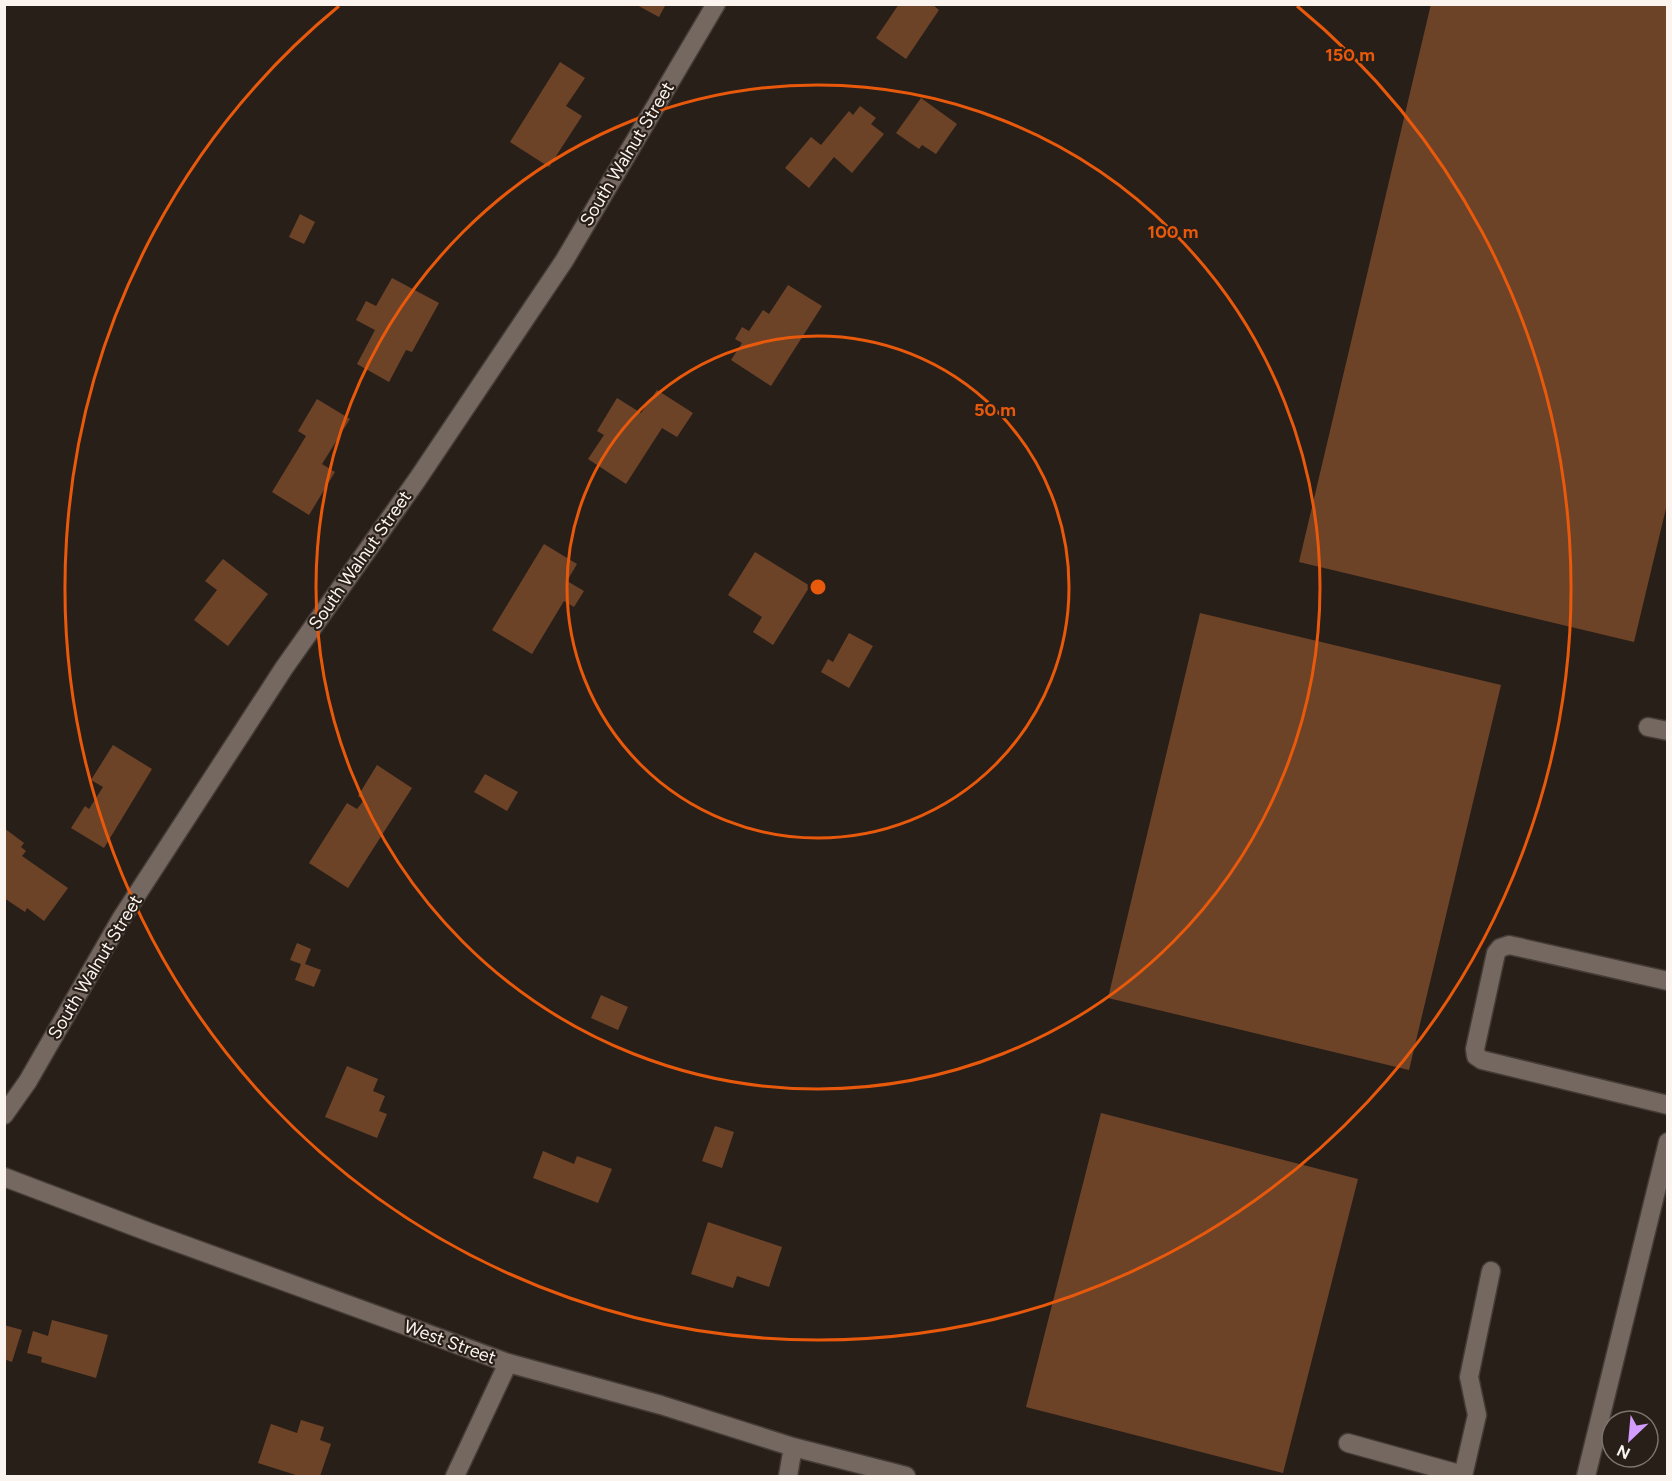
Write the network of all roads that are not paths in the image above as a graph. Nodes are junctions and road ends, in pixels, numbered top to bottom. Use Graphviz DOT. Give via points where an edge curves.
graph roads {
  1 [pos="716,4"];
  2 [pos="1648,727"];
  3 [pos="1668,731"];
  4 [pos="1668,981"];
  5 [pos="1668,1105"];
  6 [pos="4,1115"];
  7 [pos="1668,1142"];
  8 [pos="4,1177"];
  9 [pos="1491,1271"];
  10 [pos="508,1363"];
  11 [pos="1348,1443"];
  12 [pos="793,1446"];
  13 [pos="455,1476"];
  14 [pos="788,1476"];
  15 [pos="906,1476"];
  16 [pos="1463,1476"];
  17 [pos="1586,1476"];
  1 -- 6 [label="street, South Walnut Street" via="564,261 417,480 277,678 121,919 28,1081"];
  2 -- 3 [label="street"];
  4 -- 5 [label="street" via="1509,945 1500,948 1474,1049 1482,1060"];
  7 -- 17 [label="street"];
  8 -- 10 [label="street, West Street"];
  9 -- 16 [label="street" via="1469,1377 1477,1415"];
  10 -- 12 [label="street, West Street"];
  10 -- 13 [label="street"];
  11 -- 16 [label="street"];
  12 -- 14 [label="street"];
  12 -- 15 [label="street, West Street"];
}
